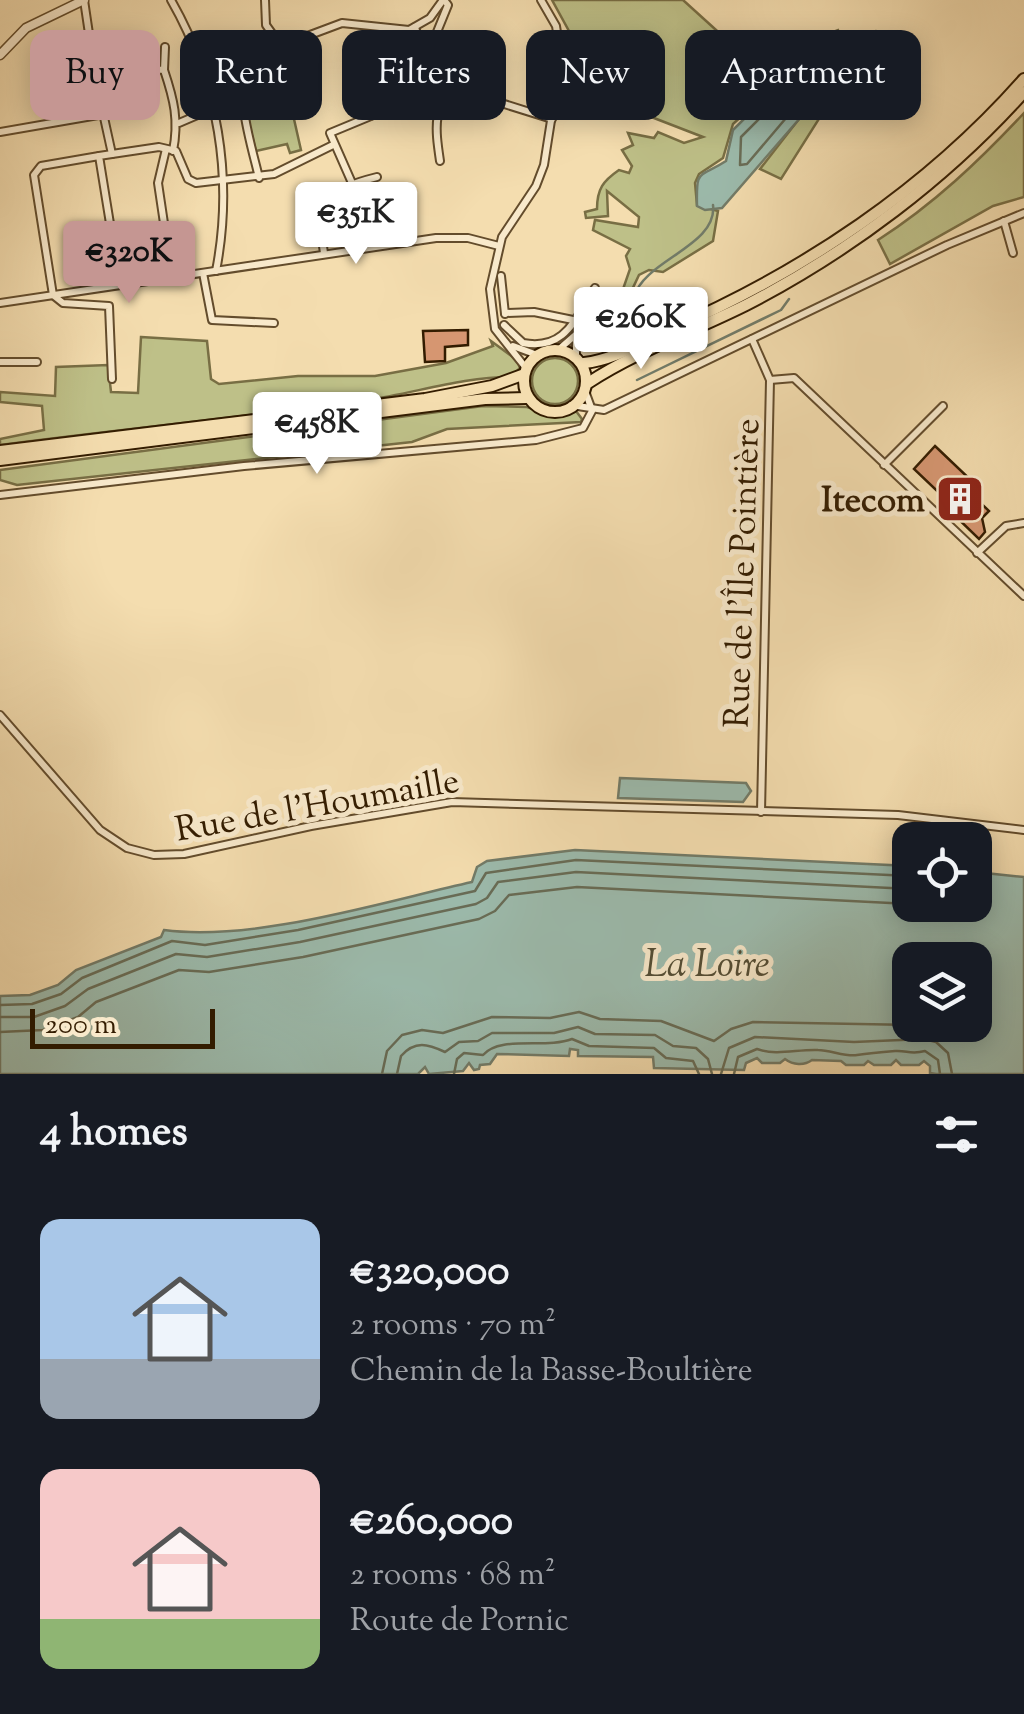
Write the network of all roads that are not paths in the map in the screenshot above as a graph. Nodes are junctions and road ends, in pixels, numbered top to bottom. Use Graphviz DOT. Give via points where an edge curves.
graph roads {
  1 [pos="84,0"];
  2 [pos="171,0"];
  3 [pos="265,0"];
  4 [pos="444,0"];
  5 [pos="541,0"];
  6 [pos="415,27"];
  7 [pos="89,30"];
  8 [pos="270,30"];
  9 [pos="322,30"];
  10 [pos="416,30"];
  11 [pos="438,30"];
  12 [pos="556,30"];
  13 [pos="165,48"];
  14 [pos="0,55"];
  15 [pos="160,70"];
  16 [pos="164,70"];
  17 [pos="1024,78"];
  18 [pos="1024,92"];
  19 [pos="526,111"];
  20 [pos="69,120"];
  21 [pos="105,120"];
  22 [pos="186,120"];
  23 [pos="245,120"];
  24 [pos="361,120"];
  25 [pos="552,120"];
  26 [pos="179,123"];
  27 [pos="0,132"];
  28 [pos="333,145"];
  29 [pos="170,150"];
  30 [pos="112,154"];
  31 [pos="99,156"];
  32 [pos="440,161"];
  33 [pos="377,177"];
  34 [pos="258,178"];
  35 [pos="223,182"];
  36 [pos="352,183"];
  37 [pos="1024,213"];
  38 [pos="1004,221"];
  39 [pos="499,246"];
  40 [pos="1013,252"];
  41 [pos="324,253"];
  42 [pos="216,271"];
  43 [pos="202,273"];
  44 [pos="501,276"];
  45 [pos="172,277"];
  46 [pos="120,285"];
  47 [pos="596,288"];
  48 [pos="53,295"];
  49 [pos="0,303"];
  50 [pos="506,313"];
  51 [pos="574,320"];
  52 [pos="274,323"];
  53 [pos="504,325"];
  54 [pos="496,329"];
  55 [pos="752,339"];
  56 [pos="507,342"];
  57 [pos="557,352"];
  58 [pos="540,356"];
  59 [pos="580,359"];
  60 [pos="0,362"];
  61 [pos="37,362"];
  62 [pos="520,374"];
  63 [pos="112,379"];
  64 [pos="770,380"];
  65 [pos="587,387"];
  66 [pos="526,398"];
  67 [pos="571,405"];
  68 [pos="942,406"];
  69 [pos="592,411"];
  70 [pos="0,451"];
  71 [pos="0,460"];
  72 [pos="884,464"];
  73 [pos="0,494"];
  74 [pos="1024,523"];
  75 [pos="978,553"];
  76 [pos="1024,596"];
  77 [pos="0,715"];
  78 [pos="761,812"];
  79 [pos="1024,830"];
  1 -- 7 [label="street"];
  1 -- 14 [label="street" via="26,28"];
  2 -- 35 [label="street" via="214,109"];
  3 -- 8 [label="street"];
  4 -- 6 [label="street"];
  4 -- 11 [label="street"];
  5 -- 12 [label="street"];
  6 -- 9 [label="street" via="342,23"];
  6 -- 10 [label="street"];
  13 -- 16 [label="street"];
  15 -- 16 [label="street"];
  16 -- 26 [label="street"];
  17 -- 59 [label="main road" via="930,170 810,259 609,358"];
  18 -- 65 [label="main road" via="936,176 844,246"];
  19 -- 32 [label="street" via="459,80 438,107"];
  20 -- 27 [label="street"];
  21 -- 30 [label="street"];
  22 -- 26 [label="street"];
  23 -- 34 [label="street"];
  24 -- 28 [label="street" via="330,133"];
  25 -- 39 [label="street" via="538,181"];
  26 -- 29 [label="street"];
  28 -- 34 [label="street"];
  28 -- 36 [label="street"];
  29 -- 30 [label="street"];
  29 -- 35 [label="street" via="180,154 191,182"];
  29 -- 45 [label="street" via="158,183"];
  30 -- 31 [label="street"];
  31 -- 46 [label="street"];
  31 -- 48 [label="street" via="41,166 34,175"];
  33 -- 36 [label="street"];
  34 -- 35 [label="street"];
  35 -- 42 [label="street"];
  36 -- 41 [label="street" via="320,212"];
  37 -- 38 [label="street"];
  38 -- 40 [label="street"];
  38 -- 55 [label="street"];
  39 -- 41 [label="street" via="436,238"];
  39 -- 54 [label="street" via="490,289"];
  41 -- 42 [label="street"];
  42 -- 43 [label="street"];
  43 -- 45 [label="street"];
  43 -- 52 [label="street" via="212,320"];
  44 -- 50 [label="street"];
  45 -- 46 [label="street"];
  46 -- 48 [label="street"];
  47 -- 51 [label="street"];
  48 -- 49 [label="street"];
  48 -- 63 [label="street" via="63,303 109,306"];
  50 -- 51 [label="street"];
  50 -- 53 [label="street"];
  51 -- 53 [label="street" via="562,340 542,344 517,340"];
  53 -- 54 [label="street"];
  54 -- 56 [label="street"];
  55 -- 64 [label="street, Rue de l'Île Pointière"];
  55 -- 69 [label="street"];
  56 -- 58 [label="street"];
  56 -- 62 [label="street"];
  57 -- 58 [label="main road"];
  57 -- 59 [label="main road"];
  57 -- 59 [label="street" via="578,334"];
  58 -- 62 [label="main road"];
  59 -- 65 [label="main road"];
  60 -- 61 [label="street"];
  62 -- 66 [label="main road"];
  62 -- 70 [label="main road" via="425,399"];
  64 -- 72 [label="street" via="794,378"];
  64 -- 78 [label="street, Rue de l'Île Pointière"];
  65 -- 67 [label="main road"];
  65 -- 69 [label="street"];
  66 -- 67 [label="main road" via="542,409"];
  66 -- 71 [label="main road"];
  67 -- 69 [label="street"];
  68 -- 72 [label="street"];
  69 -- 73 [label="street" via="583,428 536,440"];
  72 -- 75 [label="street"];
  74 -- 75 [label="street" via="1006,526"];
  75 -- 76 [label="street"];
  77 -- 78 [label="street, Rue de l'Houmaille" via="96,827 146,854 184,854 452,802"];
  78 -- 79 [label="street, Rue de l'Houmaille" via="898,814"];
}
